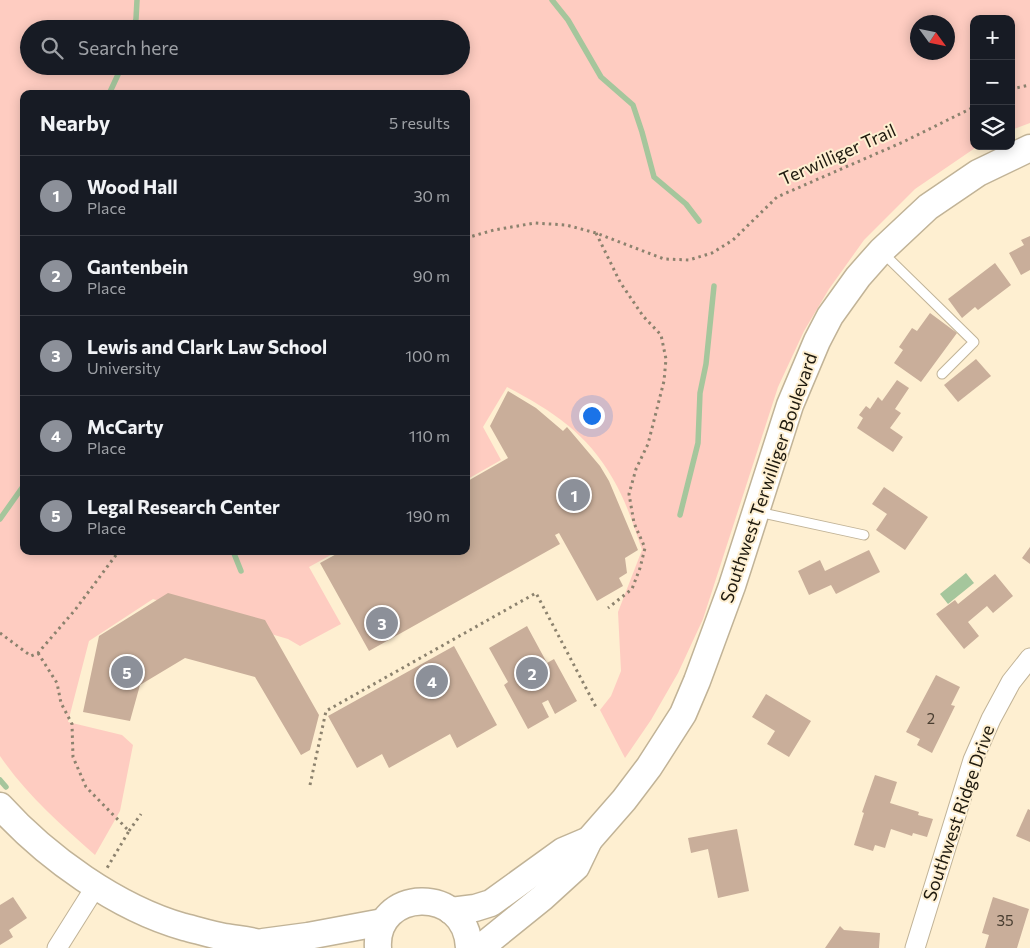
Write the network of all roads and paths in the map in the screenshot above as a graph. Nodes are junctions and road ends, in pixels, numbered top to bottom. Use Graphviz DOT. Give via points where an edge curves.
graph roads {
  1 [pos="1030,85"];
  2 [pos="1015,88"];
  3 [pos="970,109"];
  4 [pos="1030,148"];
  5 [pos="596,233"];
  6 [pos="470,237"];
  7 [pos="881,251"];
  8 [pos="942,374"];
  9 [pos="755,511"];
  10 [pos="864,535"];
  11 [pos="116,555"];
  12 [pos="608,608"];
  13 [pos="0,633"];
  14 [pos="38,653"];
  15 [pos="1030,658"];
  16 [pos="596,707"];
  17 [pos="310,785"];
  18 [pos="0,806"];
  19 [pos="141,814"];
  20 [pos="129,831"];
  21 [pos="589,840"];
  22 [pos="112,859"];
  23 [pos="96,886"];
  24 [pos="451,911"];
  25 [pos="383,922"];
  26 [pos="270,945"];
  27 [pos="57,948"];
  28 [pos="378,948"];
  29 [pos="469,948"];
  30 [pos="480,948"];
  31 [pos="915,948"];
  1 -- 2 [label="path"];
  3 -- 5 [label="path, Terwilliger Trail" via="777,197 732,240 712,253 689,260 664,259"];
  4 -- 7 [label="main road, Southwest Terwilliger Boulevard" via="978,173 928,207"];
  5 -- 6 [label="path, Terwilliger Trail" via="566,225 535,223"];
  5 -- 12 [label="path" via="620,282 643,316 661,334 666,359 664,381 648,444 629,494 634,523 645,548 632,589"];
  7 -- 8 [label="lane" via="974,342"];
  7 -- 9 [label="main road, Southwest Terwilliger Boulevard" via="830,316 817,341 790,405"];
  9 -- 10 [label="lane"];
  9 -- 21 [label="main road, Southwest Terwilliger Boulevard" via="732,586 682,714 649,768"];
  11 -- 14 [label="path"];
  13 -- 14 [label="path" via="31,656"];
  14 -- 20 [label="path" via="57,683 61,704 72,724 73,757 86,787"];
  15 -- 31 [label="street, Southwest Ridge Drive" via="1011,682 973,760"];
  16 -- 17 [label="path" via="536,593 326,711"];
  18 -- 23 [label="main road" via="36,842"];
  19 -- 20 [label="path"];
  20 -- 22 [label="path"];
  21 -- 24 [label="main road" via="563,851 491,903"];
  21 -- 30 [label="main road" via="576,867"];
  23 -- 26 [label="main road" via="156,917 222,937"];
  23 -- 27 [label="street"];
  24 -- 25 [label="main road" via="434,902 412,902"];
  24 -- 29 [label="main road" via="464,924"];
  25 -- 26 [label="main road" via="283,938"];
  25 -- 28 [label="main road"];
}
